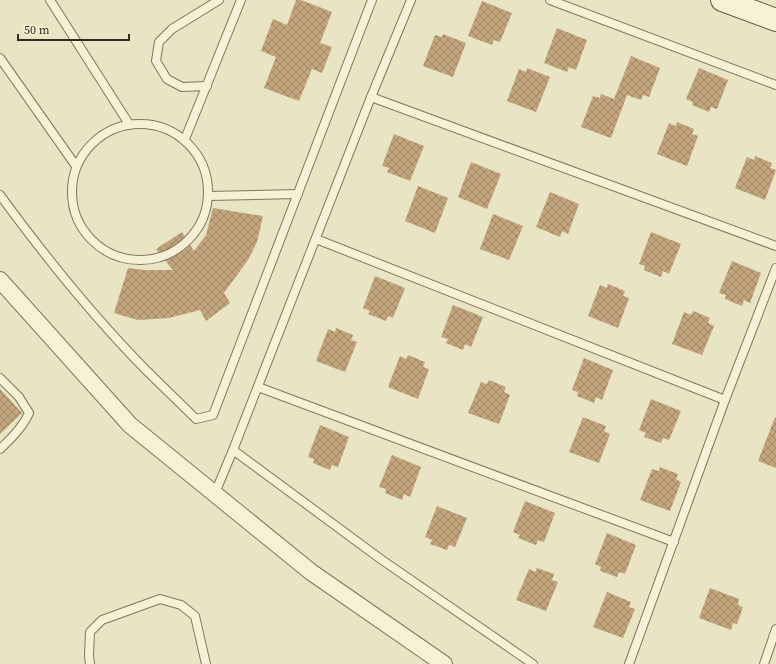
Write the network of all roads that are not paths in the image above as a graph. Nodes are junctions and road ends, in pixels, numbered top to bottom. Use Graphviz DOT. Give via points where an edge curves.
graph roads {
  1 [pos="50,0"];
  2 [pos="219,0"];
  3 [pos="241,0"];
  4 [pos="372,0"];
  5 [pos="411,0"];
  6 [pos="550,0"];
  7 [pos="722,0"];
  8 [pos="776,20"];
  9 [pos="0,58"];
  10 [pos="776,85"];
  11 [pos="207,86"];
  12 [pos="371,97"];
  13 [pos="130,124"];
  14 [pos="185,139"];
  15 [pos="76,166"];
  16 [pos="298,194"];
  17 [pos="0,195"];
  18 [pos="208,196"];
  19 [pos="316,239"];
  20 [pos="776,246"];
  21 [pos="776,268"];
  22 [pos="0,280"];
  23 [pos="0,378"];
  24 [pos="258,387"];
  25 [pos="725,400"];
  26 [pos="0,449"];
  27 [pos="233,450"];
  28 [pos="215,493"];
  29 [pos="674,542"];
  30 [pos="776,628"];
  31 [pos="90,664"];
  32 [pos="206,664"];
  33 [pos="444,664"];
  34 [pos="533,664"];
  35 [pos="629,664"];
  36 [pos="764,664"];
  1 -- 13 [label="lane"];
  2 -- 11 [label="lane" via="172,29 159,42 156,61 167,79 182,87"];
  3 -- 11 [label="lane"];
  4 -- 16 [label="lane"];
  5 -- 12 [label="lane"];
  6 -- 10 [label="lane"];
  7 -- 8 [label="main road"];
  9 -- 15 [label="lane"];
  11 -- 14 [label="lane"];
  12 -- 19 [label="lane"];
  12 -- 20 [label="lane"];
  13 -- 14 [label="lane" via="166,128"];
  13 -- 15 [label="lane" via="107,131 88,146"];
  14 -- 18 [label="lane" via="198,155 207,177"];
  15 -- 18 [label="lane" via="71,189 74,212 84,233 101,249 122,258 146,260 161,258 178,251 191,238 201,222"];
  16 -- 17 [label="lane" via="213,415 196,419 101,322 36,244"];
  16 -- 18 [label="lane"];
  19 -- 24 [label="lane"];
  19 -- 25 [label="lane"];
  21 -- 25 [label="lane"];
  22 -- 28 [label="street" via="130,425"];
  23 -- 26 [label="lane" via="19,397 29,413"];
  24 -- 27 [label="lane"];
  24 -- 29 [label="lane"];
  25 -- 29 [label="lane"];
  27 -- 28 [label="lane"];
  27 -- 34 [label="lane" via="382,560"];
  28 -- 33 [label="street" via="310,572"];
  29 -- 35 [label="lane"];
  30 -- 36 [label="lane"];
  31 -- 32 [label="lane" via="90,632 102,620 160,599 181,604 195,616"];
}
